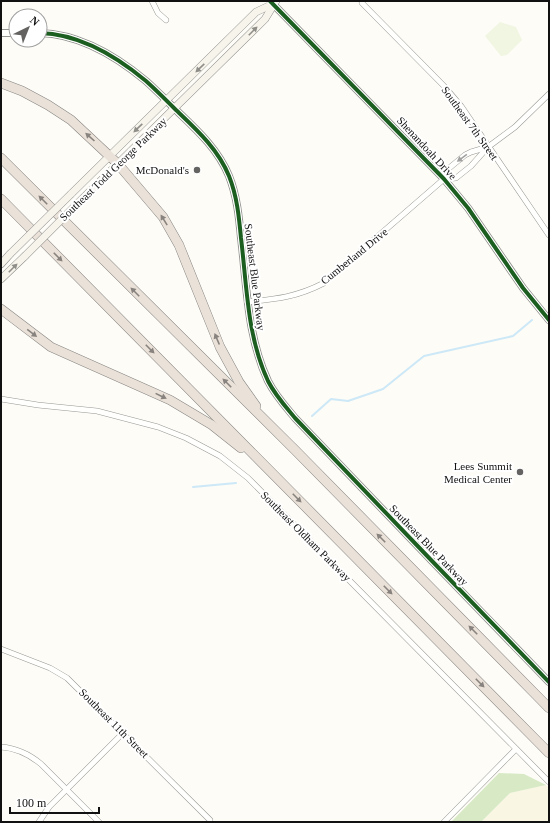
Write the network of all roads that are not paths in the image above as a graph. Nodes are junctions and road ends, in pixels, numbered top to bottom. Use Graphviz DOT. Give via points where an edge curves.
graph roads {
  1 [pos="152,1"];
  2 [pos="273,2"];
  3 [pos="362,3"];
  4 [pos="166,20"];
  5 [pos="48,34"];
  6 [pos="1,83"];
  7 [pos="549,94"];
  8 [pos="166,101"];
  9 [pos="175,109"];
  10 [pos="488,147"];
  11 [pos="110,155"];
  12 [pos="1,158"];
  13 [pos="118,164"];
  14 [pos="444,179"];
  15 [pos="1,199"];
  16 [pos="549,235"];
  17 [pos="1,264"];
  18 [pos="1,279"];
  19 [pos="247,302"];
  20 [pos="1,309"];
  21 [pos="549,320"];
  22 [pos="1,399"];
  23 [pos="295,450"];
  24 [pos="270,470"];
  25 [pos="1,649"];
  26 [pos="549,682"];
  27 [pos="549,708"];
  28 [pos="123,733"];
  29 [pos="1,747"];
  30 [pos="516,749"];
  31 [pos="549,753"];
  32 [pos="549,782"];
  33 [pos="67,789"];
  34 [pos="210,820"];
  35 [pos="39,822"];
  36 [pos="99,822"];
  37 [pos="444,822"];
  1 -- 4 [label="street" via="158,13"];
  2 -- 8 [label="main road, Southeast Todd George Parkway, one-way" via="256,12"];
  9 -- 2 [label="main road, Southeast Todd George Parkway, one-way" via="265,19"];
  2 -- 14 [label="street, Shenandoah Drive"];
  3 -- 10 [label="street, Southeast 7th Street" via="444,86 461,106"];
  5 -- 8 [label="street, Southeast Blue Parkway" via="70,37 104,52 140,76"];
  11 -- 6 [label="highway, one-way" via="72,120 22,91"];
  7 -- 10 [label="street, Cumberland Drive" via="515,127"];
  8 -- 9 [label="street, Southeast Blue Parkway"];
  8 -- 11 [label="main road, Southeast Todd George Parkway, one-way"];
  9 -- 13 [label="main road, Southeast Todd George Parkway"];
  9 -- 19 [label="street, Southeast Blue Parkway" via="208,142 229,177 236,199"];
  10 -- 14 [label="street, Cumberland Drive" via="456,178"];
  10 -- 14 [label="street, Cumberland Drive, one-way" via="471,152 448,168"];
  10 -- 16 [label="street, Southeast 7th Street"];
  11 -- 13 [label="highway"];
  11 -- 17 [label="main road, Southeast Todd George Parkway, bridge"];
  23 -- 12 [label="highway, one-way"];
  18 -- 13 [label="main road, Southeast Todd George Parkway, one-way, bridge"];
  23 -- 13 [label="highway, one-way" via="239,382 220,347 179,245 163,217"];
  14 -- 19 [label="street, Cumberland Drive" via="324,283 289,297"];
  14 -- 21 [label="street, Shenandoah Drive"];
  15 -- 24 [label="highway, one-way"];
  19 -- 26 [label="street, Southeast Blue Parkway" via="254,342 269,382 280,400"];
  20 -- 24 [label="highway, one-way" via="51,347 190,411 237,445 260,468"];
  22 -- 30 [label="street, Southeast Oldham Parkway" via="97,411 158,427 220,456 248,478"];
  27 -- 23 [label="highway, one-way"];
  24 -- 31 [label="highway, one-way"];
  25 -- 28 [label="street, Southeast 11th Street" via="50,668 67,678"];
  28 -- 33 [label="street"];
  28 -- 34 [label="street, Southeast 11th Street"];
  29 -- 33 [label="street" via="14,749 33,758"];
  30 -- 32 [label="street, Southeast Oldham Parkway"];
  30 -- 37 [label="street"];
  33 -- 35 [label="street" via="49,807"];
  33 -- 36 [label="street"];
}
